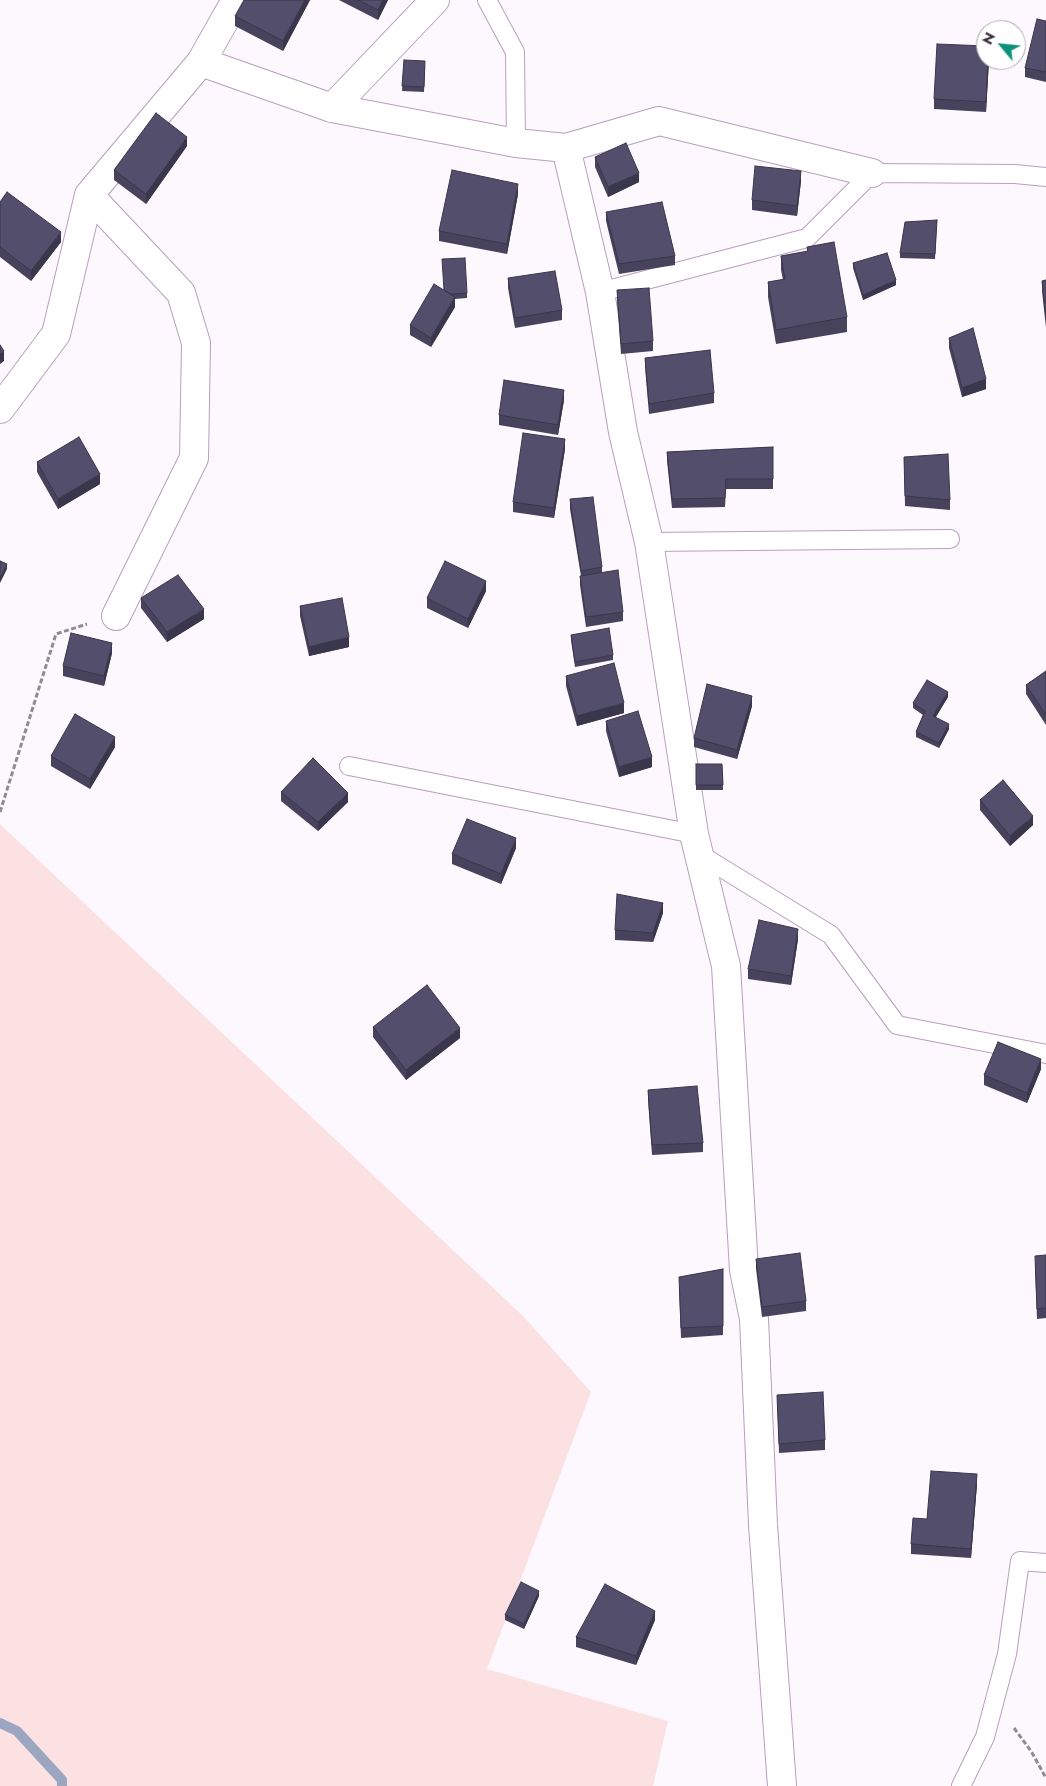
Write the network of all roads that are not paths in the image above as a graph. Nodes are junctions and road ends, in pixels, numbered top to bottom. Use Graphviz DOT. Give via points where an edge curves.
graph roads {
  1 [pos="236,0"];
  2 [pos="435,0"];
  3 [pos="487,0"];
  4 [pos="200,62"];
  5 [pos="332,108"];
  6 [pos="516,143"];
  7 [pos="566,148"];
  8 [pos="872,173"];
  9 [pos="1046,177"];
  10 [pos="89,195"];
  11 [pos="600,292"];
  12 [pos="0,409"];
  13 [pos="950,539"];
  14 [pos="649,542"];
  15 [pos="116,616"];
  16 [pos="349,766"];
  17 [pos="697,844"];
  18 [pos="1046,1054"];
  19 [pos="1046,1563"];
  20 [pos="782,1786"];
  21 [pos="961,1786"];
  1 -- 4 [label="street"];
  2 -- 5 [label="street"];
  3 -- 6 [label="lane" via="515,52"];
  4 -- 5 [label="street"];
  4 -- 10 [label="street"];
  5 -- 6 [label="street"];
  6 -- 7 [label="street"];
  7 -- 8 [label="street" via="659,121"];
  7 -- 11 [label="street"];
  8 -- 9 [label="lane"];
  8 -- 11 [label="lane" via="807,238"];
  10 -- 12 [label="street" via="56,334"];
  10 -- 15 [label="street" via="181,293 196,343 194,458"];
  11 -- 14 [label="street" via="624,432"];
  13 -- 14 [label="lane"];
  14 -- 17 [label="street"];
  16 -- 17 [label="lane"];
  17 -- 18 [label="lane" via="831,935 897,1025"];
  17 -- 20 [label="street" via="726,966 744,1270 754,1319"];
  19 -- 21 [label="lane" via="1020,1561 1007,1654 985,1737"];
}
